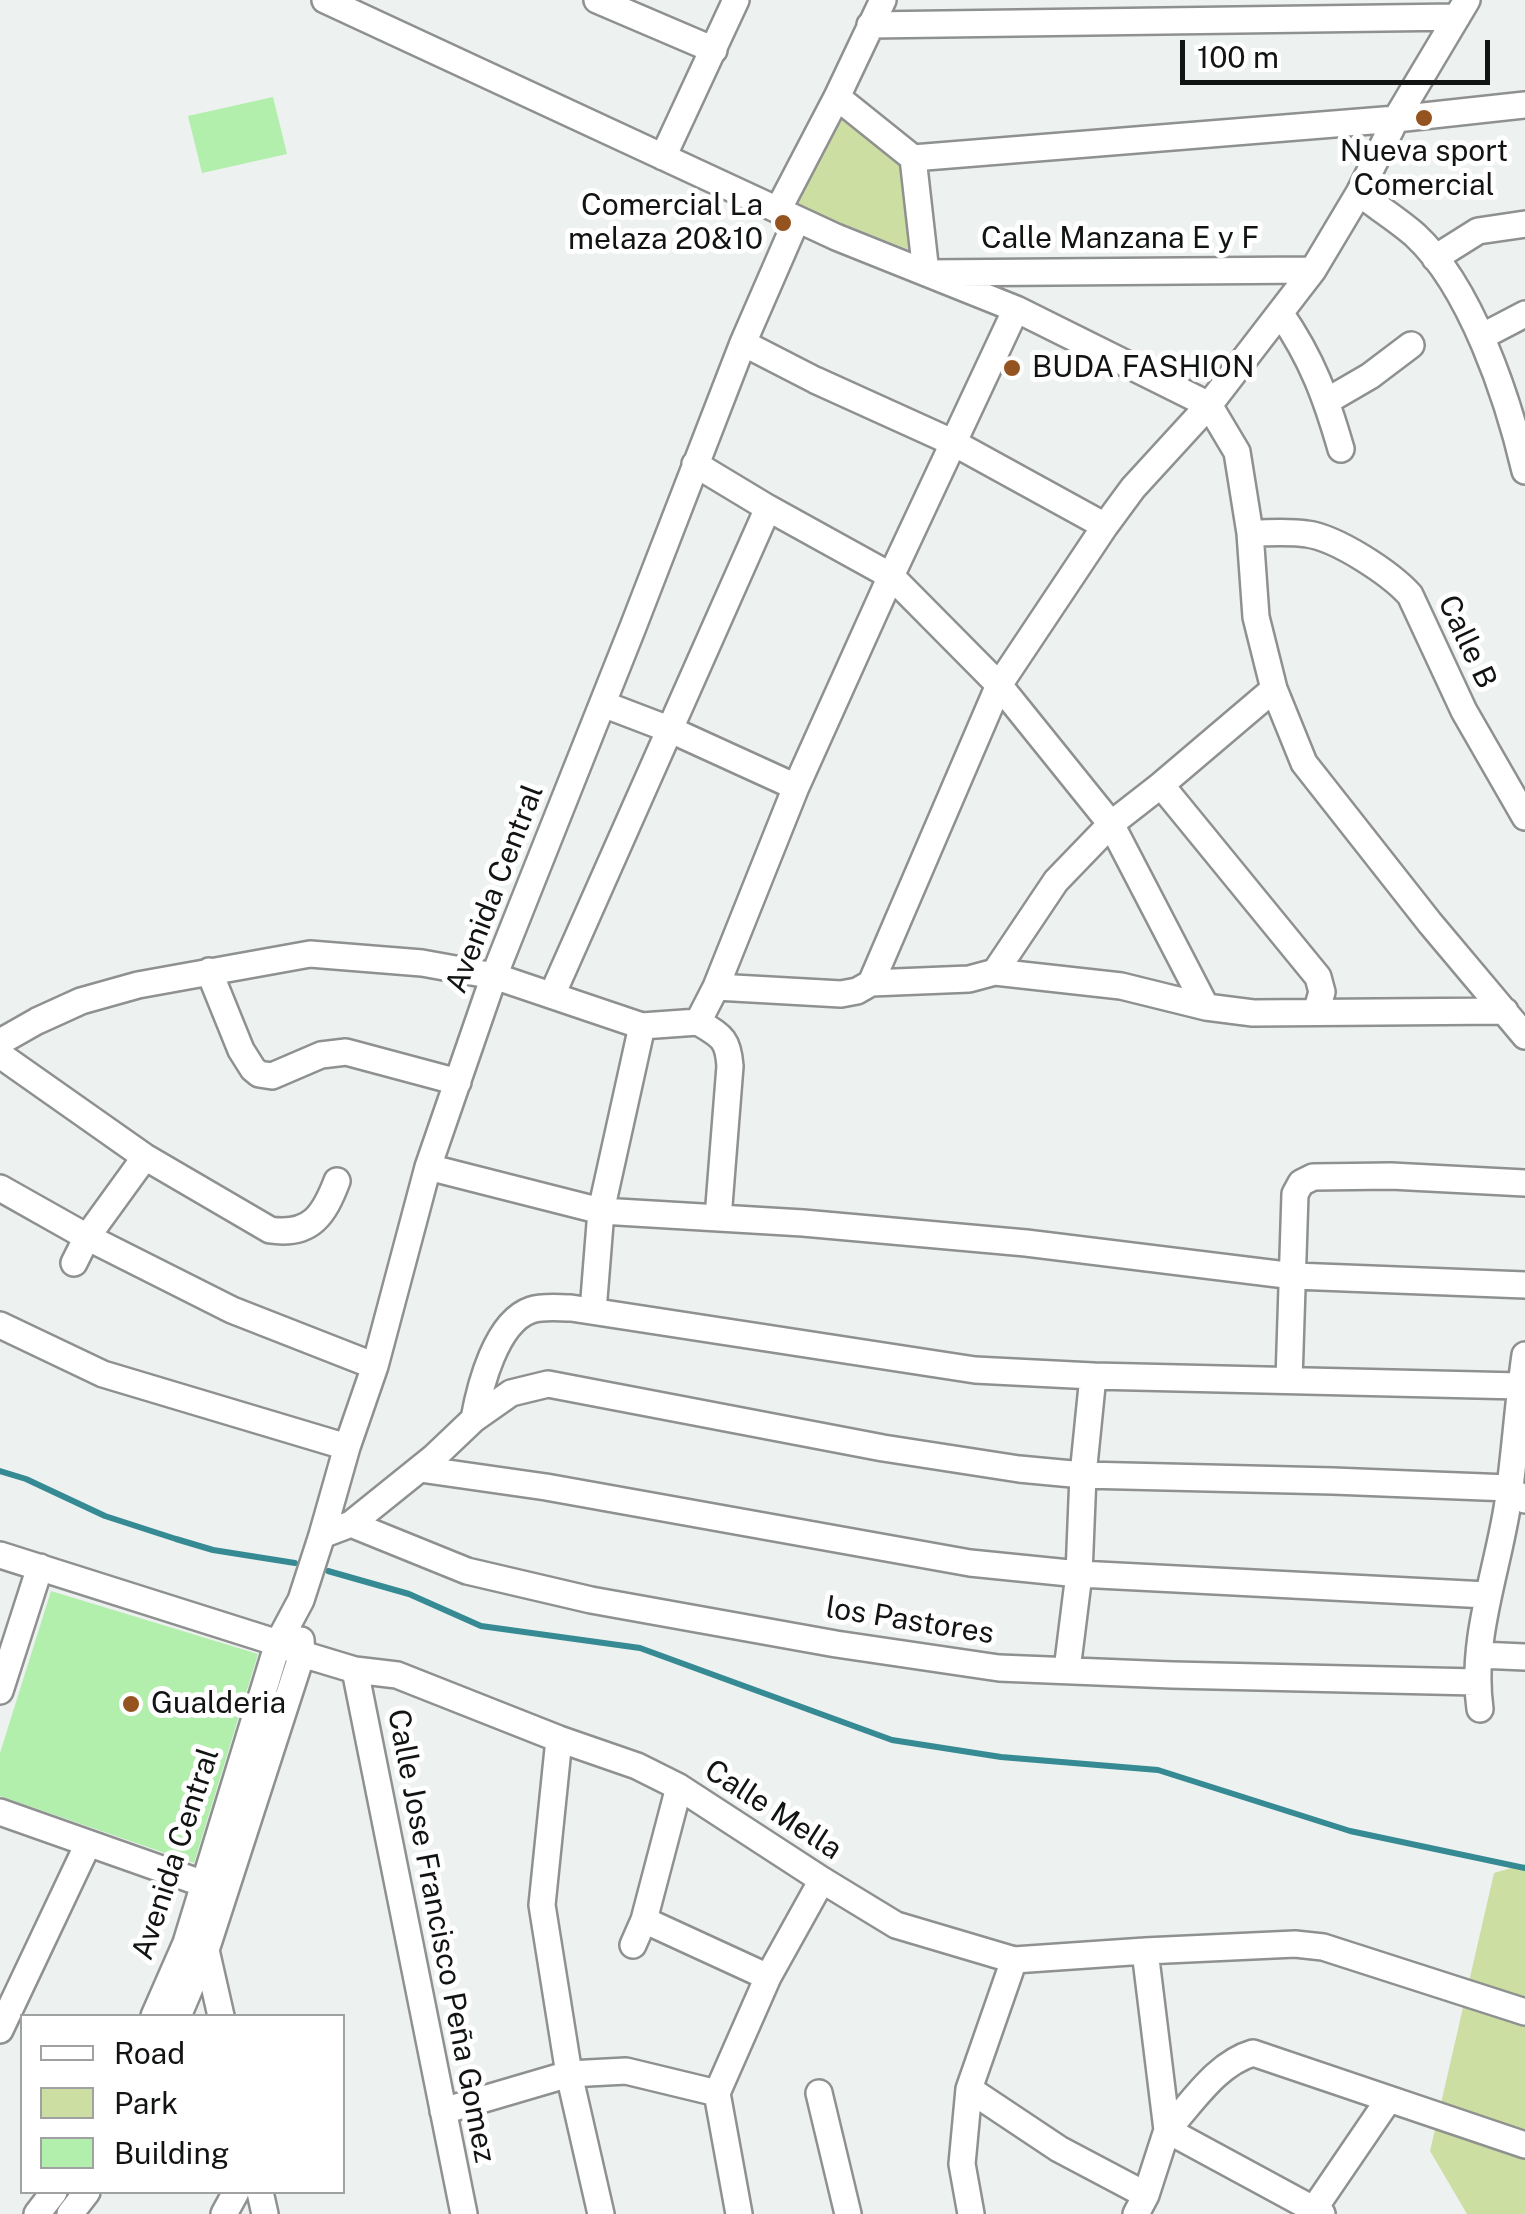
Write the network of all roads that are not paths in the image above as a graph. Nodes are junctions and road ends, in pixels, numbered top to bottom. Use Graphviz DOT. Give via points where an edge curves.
graph roads {
  1 [pos="325,0"];
  2 [pos="597,0"];
  3 [pos="736,0"];
  4 [pos="882,0"];
  5 [pos="1462,9"];
  6 [pos="870,25"];
  7 [pos="714,50"];
  8 [pos="837,96"];
  9 [pos="1525,105"];
  10 [pos="1396,118"];
  11 [pos="663,157"];
  12 [pos="913,158"];
  13 [pos="1359,193"];
  14 [pos="788,215"];
  15 [pos="1525,224"];
  16 [pos="1435,258"];
  17 [pos="1313,270"];
  18 [pos="926,273"];
  19 [pos="1016,310"];
  20 [pos="1281,314"];
  21 [pos="1525,314"];
  22 [pos="1481,336"];
  23 [pos="743,343"];
  24 [pos="1411,345"];
  25 [pos="1328,401"];
  26 [pos="1209,405"];
  27 [pos="954,443"];
  28 [pos="1340,449"];
  29 [pos="694,464"];
  30 [pos="1525,471"];
  31 [pos="768,508"];
  32 [pos="1105,526"];
  33 [pos="1250,533"];
  34 [pos="891,576"];
  35 [pos="999,685"];
  36 [pos="1274,690"];
  37 [pos="602,704"];
  38 [pos="670,730"];
  39 [pos="1161,785"];
  40 [pos="796,787"];
  41 [pos="1525,817"];
  42 [pos="1111,824"];
  43 [pos="209,971"];
  44 [pos="995,972"];
  45 [pos="494,976"];
  46 [pos="872,982"];
  47 [pos="716,987"];
  48 [pos="552,994"];
  49 [pos="1206,1008"];
  50 [pos="1505,1011"];
  51 [pos="1316,1012"];
  52 [pos="698,1022"];
  53 [pos="642,1026"];
  54 [pos="1525,1036"];
  55 [pos="0,1042"];
  56 [pos="0,1054"];
  57 [pos="458,1082"];
  58 [pos="144,1157"];
  59 [pos="428,1168"];
  60 [pos="338,1181"];
  61 [pos="1525,1182"];
  62 [pos="0,1188"];
  63 [pos="601,1211"];
  64 [pos="718,1218"];
  65 [pos="87,1237"];
  66 [pos="74,1263"];
  67 [pos="1294,1276"];
  68 [pos="1525,1286"];
  69 [pos="593,1312"];
  70 [pos="0,1325"];
  71 [pos="1525,1354"];
  72 [pos="375,1366"];
  73 [pos="1092,1376"];
  74 [pos="1289,1380"];
  75 [pos="1520,1386"];
  76 [pos="474,1419"];
  77 [pos="347,1447"];
  78 [pos="420,1469"];
  79 [pos="1083,1475"];
  80 [pos="1517,1494"];
  81 [pos="350,1524"];
  82 [pos="322,1535"];
  83 [pos="0,1555"];
  84 [pos="40,1567"];
  85 [pos="1079,1574"];
  86 [pos="1487,1595"];
  87 [pos="290,1649"];
  88 [pos="1480,1655"];
  89 [pos="1525,1656"];
  90 [pos="355,1670"];
  91 [pos="1067,1670"];
  92 [pos="1476,1682"];
  93 [pos="0,1691"];
  94 [pos="1480,1709"];
  95 [pos="559,1739"];
  96 [pos="679,1787"];
  97 [pos="0,1812"];
  98 [pos="88,1844"];
  99 [pos="822,1880"];
  100 [pos="204,1884"];
  101 [pos="644,1920"];
  102 [pos="633,1945"];
  103 [pos="206,1950"];
  104 [pos="1145,1951"];
  105 [pos="1014,1960"];
  106 [pos="768,1977"];
  107 [pos="1525,2012"];
  108 [pos="155,2014"];
  109 [pos="179,2014"];
  110 [pos="221,2014"];
  111 [pos="0,2030"];
  112 [pos="569,2074"];
  113 [pos="970,2089"];
  114 [pos="716,2093"];
  115 [pos="819,2093"];
  116 [pos="1389,2099"];
  117 [pos="443,2111"];
  118 [pos="1168,2130"];
  119 [pos="1525,2145"];
  120 [pos="85,2194"];
  121 [pos="1141,2204"];
  122 [pos="1318,2212"];
  123 [pos="70,2214"];
  124 [pos="464,2214"];
  125 [pos="601,2214"];
  126 [pos="739,2214"];
  127 [pos="848,2214"];
  128 [pos="971,2214"];
  1 -- 11 [label="street"];
  2 -- 7 [label="street"];
  3 -- 7 [label="street"];
  4 -- 6 [label="street, Avenida Central"];
  5 -- 6 [label="street"];
  5 -- 10 [label="street"];
  6 -- 8 [label="street, Avenida Central"];
  7 -- 11 [label="street"];
  8 -- 12 [label="street"];
  8 -- 14 [label="street, Avenida Central"];
  9 -- 10 [label="street"];
  10 -- 12 [label="street"];
  10 -- 13 [label="street"];
  11 -- 14 [label="street"];
  12 -- 18 [label="street"];
  13 -- 16 [label="street"];
  13 -- 17 [label="street"];
  14 -- 18 [label="street"];
  14 -- 23 [label="street, Avenida Central"];
  15 -- 16 [label="street" via="1478,230"];
  16 -- 22 [label="street"];
  17 -- 18 [label="street, Calle Manzana E y F"];
  17 -- 20 [label="street"];
  18 -- 19 [label="street"];
  19 -- 26 [label="street"];
  19 -- 27 [label="street"];
  20 -- 25 [label="street"];
  20 -- 26 [label="street"];
  21 -- 22 [label="street"];
  22 -- 30 [label="street"];
  23 -- 27 [label="street"];
  23 -- 29 [label="street, Avenida Central"];
  24 -- 25 [label="street"];
  25 -- 28 [label="street"];
  26 -- 32 [label="street"];
  26 -- 33 [label="street" via="1236,452"];
  27 -- 32 [label="street"];
  27 -- 34 [label="street"];
  29 -- 31 [label="street"];
  29 -- 37 [label="street, Avenida Central"];
  31 -- 34 [label="street"];
  31 -- 38 [label="street"];
  32 -- 35 [label="street"];
  33 -- 36 [label="street" via="1256,617"];
  33 -- 41 [label="street, Calle B" via="1313,535 1361,557 1410,595 1464,712"];
  34 -- 35 [label="street"];
  34 -- 40 [label="street"];
  35 -- 42 [label="street"];
  35 -- 46 [label="street"];
  36 -- 39 [label="street"];
  36 -- 50 [label="street" via="1304,763"];
  37 -- 38 [label="street"];
  37 -- 45 [label="street, Avenida Central"];
  38 -- 40 [label="street"];
  38 -- 48 [label="street"];
  39 -- 42 [label="street"];
  39 -- 51 [label="street" via="1318,976"];
  40 -- 47 [label="street"];
  42 -- 44 [label="street" via="1056,881"];
  42 -- 49 [label="street"];
  43 -- 45 [label="street" via="310,954 422,962"];
  43 -- 55 [label="street" via="81,1001"];
  43 -- 57 [label="street" via="240,1050 259,1074 272,1076 346,1052"];
  44 -- 46 [label="street"];
  44 -- 49 [label="street" via="1122,986"];
  45 -- 48 [label="street"];
  45 -- 57 [label="street, Avenida Central"];
  46 -- 47 [label="street" via="841,994"];
  47 -- 52 [label="street"];
  48 -- 53 [label="street"];
  49 -- 51 [label="street"];
  50 -- 51 [label="street"];
  50 -- 54 [label="street"];
  52 -- 53 [label="street"];
  52 -- 64 [label="street" via="722,1036 729,1049"];
  53 -- 63 [label="street"];
  56 -- 58 [label="street"];
  57 -- 59 [label="street, Avenida Central"];
  58 -- 60 [label="street" via="284,1232 318,1220"];
  58 -- 65 [label="street"];
  59 -- 63 [label="street"];
  59 -- 72 [label="street, Avenida Central"];
  61 -- 67 [label="street" via="1312,1177 1294,1194"];
  62 -- 65 [label="street"];
  63 -- 64 [label="street"];
  63 -- 69 [label="street"];
  64 -- 67 [label="street" via="1026,1242"];
  65 -- 66 [label="street"];
  65 -- 72 [label="street" via="232,1310"];
  67 -- 68 [label="street"];
  67 -- 74 [label="street"];
  69 -- 73 [label="street" via="976,1370"];
  69 -- 76 [label="street" via="535,1308 518,1316 480,1383"];
  70 -- 77 [label="street" via="103,1374"];
  71 -- 75 [label="street"];
  72 -- 77 [label="street, Avenida Central"];
  73 -- 74 [label="street"];
  73 -- 79 [label="street"];
  74 -- 75 [label="street"];
  75 -- 80 [label="street"];
  76 -- 78 [label="street"];
  76 -- 79 [label="street" via="510,1393 548,1384 882,1448"];
  77 -- 82 [label="street, Avenida Central"];
  78 -- 81 [label="street"];
  78 -- 85 [label="street" via="970,1563"];
  79 -- 80 [label="street"];
  79 -- 85 [label="street"];
  80 -- 86 [label="street"];
  81 -- 82 [label="street"];
  81 -- 91 [label="street, los Pastores" via="467,1571 591,1600 999,1668"];
  82 -- 87 [label="street, Avenida Central"];
  83 -- 84 [label="street, Calle Mella"];
  84 -- 87 [label="street, Calle Mella"];
  84 -- 93 [label="street"];
  85 -- 86 [label="street"];
  85 -- 91 [label="street"];
  86 -- 88 [label="street"];
  87 -- 90 [label="street, Calle Mella"];
  87 -- 100 [label="street, Avenida Central"];
  87 -- 103 [label="street, Avenida Central"];
  88 -- 89 [label="street"];
  88 -- 92 [label="street"];
  90 -- 95 [label="street, Calle Mella" via="397,1674"];
  90 -- 117 [label="street, Calle Jose Francisco Peña Gomez"];
  91 -- 92 [label="street, los Pastores"];
  92 -- 94 [label="street"];
  95 -- 96 [label="street, Calle Mella"];
  95 -- 112 [label="street" via="542,1905"];
  96 -- 99 [label="street, Calle Mella"];
  96 -- 101 [label="street"];
  97 -- 98 [label="street"];
  98 -- 100 [label="street"];
  98 -- 111 [label="street"];
  99 -- 105 [label="street, Calle Mella" via="896,1925"];
  99 -- 106 [label="street"];
  100 -- 108 [label="street, Avenida Central"];
  101 -- 102 [label="street"];
  101 -- 106 [label="street"];
  103 -- 109 [label="street, Avenida Central"];
  103 -- 110 [label="street"];
  104 -- 105 [label="street, Calle Mella"];
  104 -- 107 [label="street, Calle Mella" via="1324,1947"];
  104 -- 118 [label="street"];
  105 -- 113 [label="street"];
  106 -- 114 [label="street"];
  112 -- 114 [label="street" via="626,2071"];
  112 -- 117 [label="street"];
  112 -- 125 [label="street"];
  113 -- 121 [label="street"];
  113 -- 128 [label="street" via="962,2164"];
  114 -- 126 [label="street"];
  115 -- 127 [label="street"];
  116 -- 118 [label="street" via="1253,2053 1224,2066"];
  116 -- 119 [label="street"];
  116 -- 122 [label="street"];
  117 -- 124 [label="street, Calle Jose Francisco Peña Gomez"];
  118 -- 121 [label="street"];
  118 -- 122 [label="street"];
  120 -- 123 [label="street"];
}
